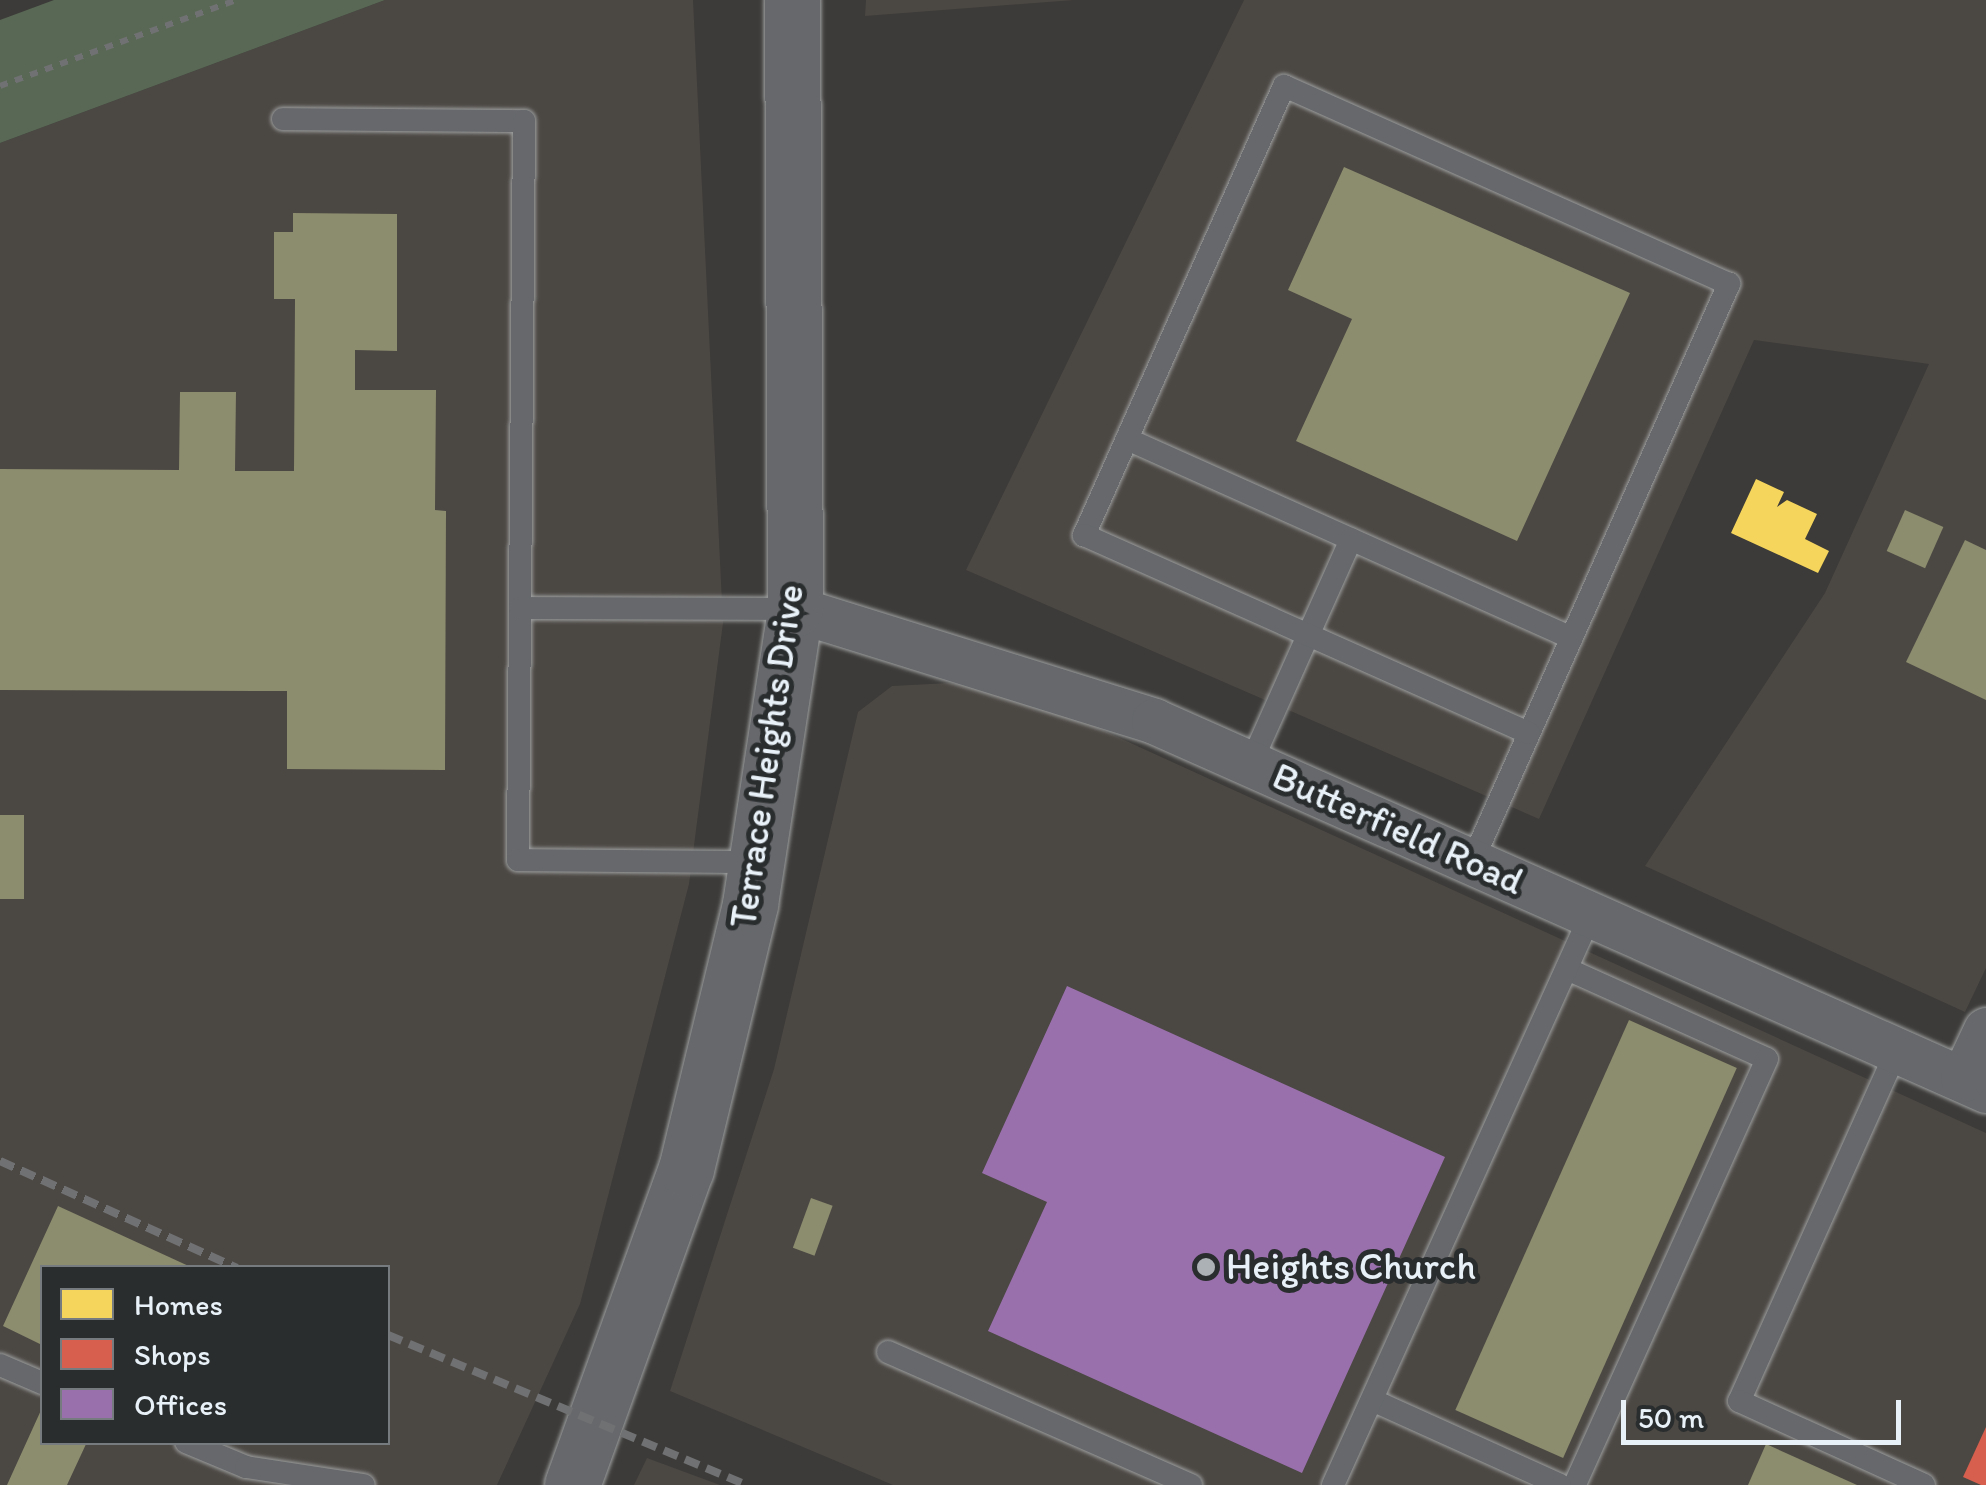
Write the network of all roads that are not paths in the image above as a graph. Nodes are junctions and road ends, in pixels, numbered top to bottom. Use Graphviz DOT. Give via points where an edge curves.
graph roads {
  1 [pos="792,0"];
  2 [pos="283,119"];
  3 [pos="1127,439"];
  4 [pos="1351,539"];
  5 [pos="520,608"];
  6 [pos="796,610"];
  7 [pos="1308,634"];
  8 [pos="1572,638"];
  9 [pos="1530,733"];
  10 [pos="1251,764"];
  11 [pos="755,862"];
  12 [pos="1472,862"];
  13 [pos="1592,914"];
  14 [pos="1566,969"];
  15 [pos="1986,1030"];
  16 [pos="1897,1050"];
  17 [pos="1974,1084"];
  18 [pos="888,1352"];
  19 [pos="0,1365"];
  20 [pos="40,1381"];
  21 [pos="1372,1400"];
  22 [pos="193,1445"];
  23 [pos="364,1485"];
  24 [pos="572,1485"];
  25 [pos="1191,1485"];
  26 [pos="1333,1485"];
  27 [pos="1560,1485"];
  28 [pos="1575,1485"];
  29 [pos="1924,1485"];
  1 -- 6 [label="main road, Terrace Heights Drive"];
  2 -- 5 [label="lane" via="524,121"];
  3 -- 4 [label="lane"];
  3 -- 7 [label="lane" via="1084,535"];
  3 -- 8 [label="lane" via="1284,86 1730,284"];
  4 -- 7 [label="lane"];
  4 -- 8 [label="lane"];
  5 -- 6 [label="lane"];
  5 -- 11 [label="lane" via="518,860"];
  6 -- 10 [label="street, Butterfield Road" via="1154,720"];
  6 -- 11 [label="main road, Terrace Heights Drive"];
  7 -- 9 [label="lane"];
  7 -- 10 [label="lane"];
  8 -- 9 [label="lane"];
  9 -- 12 [label="lane"];
  10 -- 12 [label="street, Butterfield Road"];
  11 -- 24 [label="main road, Terrace Heights Drive" via="686,1168"];
  12 -- 13 [label="street, Butterfield Road"];
  13 -- 14 [label="lane"];
  13 -- 16 [label="street, Butterfield Road"];
  14 -- 21 [label="lane"];
  14 -- 28 [label="lane" via="1767,1060"];
  15 -- 17 [label="street"];
  16 -- 17 [label="street, Butterfield Road"];
  16 -- 29 [label="lane" via="1739,1401"];
  18 -- 25 [label="lane"];
  19 -- 20 [label="lane"];
  21 -- 26 [label="lane"];
  21 -- 27 [label="lane"];
  22 -- 23 [label="lane" via="246,1467"];
}
